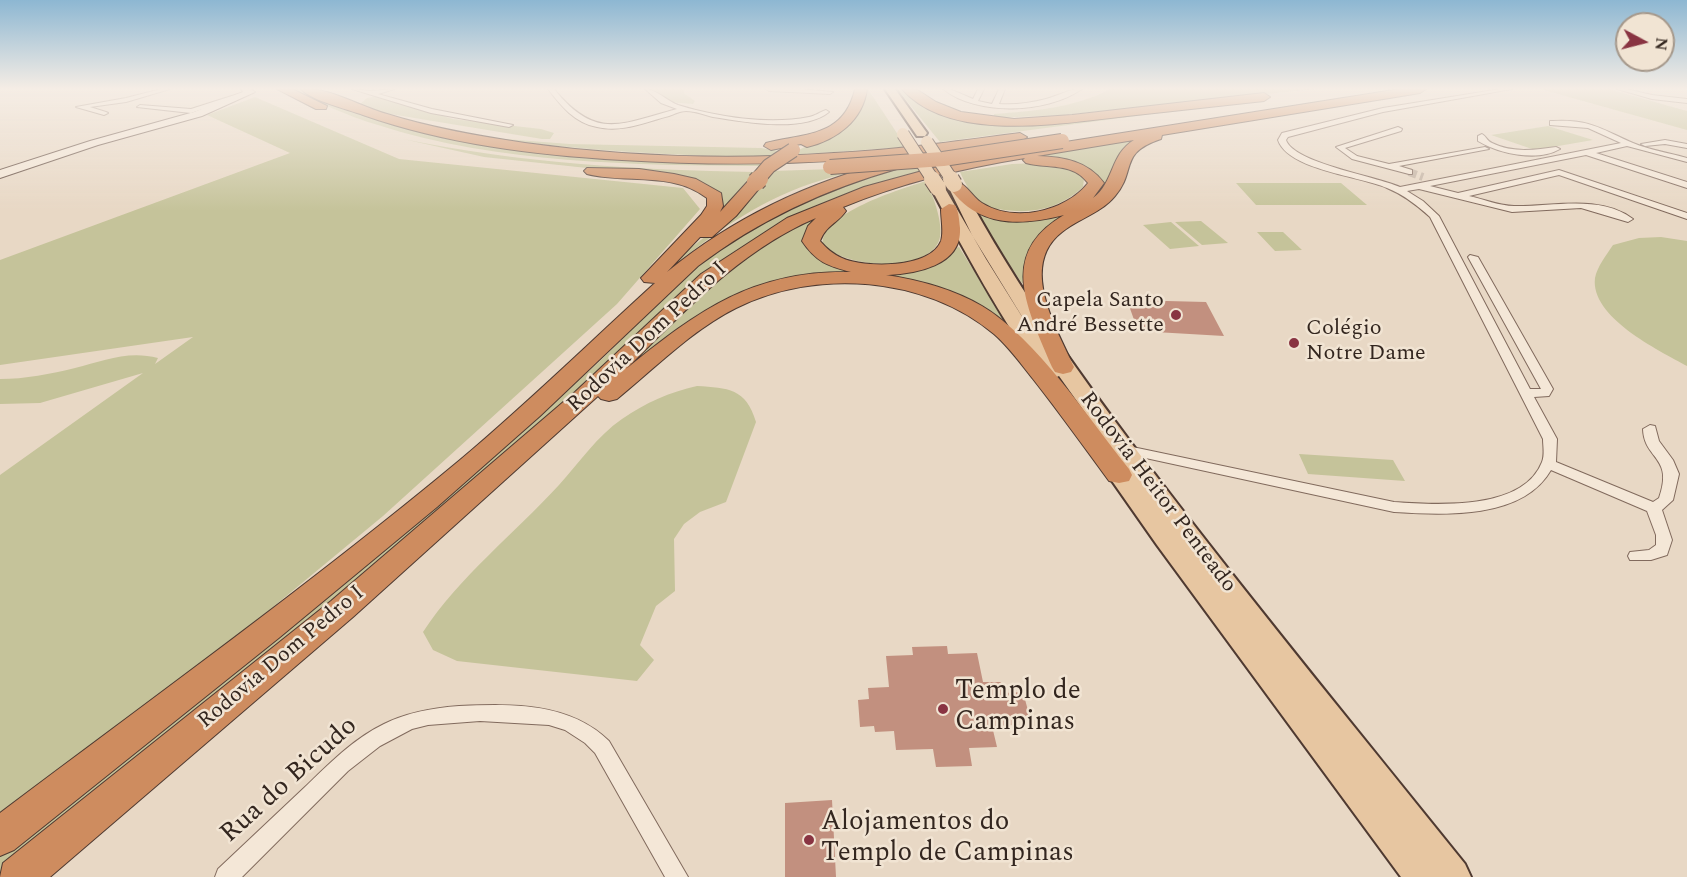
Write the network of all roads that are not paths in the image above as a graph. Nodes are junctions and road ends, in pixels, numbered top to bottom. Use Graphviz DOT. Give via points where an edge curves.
graph roads {
  1 [pos="141,130"];
  2 [pos="364,130"];
  3 [pos="385,130"];
  4 [pos="430,130"];
  5 [pos="445,130"];
  6 [pos="831,130"];
  7 [pos="901,130"];
  8 [pos="919,130"];
  9 [pos="1065,130"];
  10 [pos="1092,130"];
  11 [pos="1130,130"];
  12 [pos="1145,130"];
  13 [pos="1178,130"];
  14 [pos="1304,130"];
  15 [pos="1395,130"];
  16 [pos="1600,130"];
  17 [pos="381,136"];
  18 [pos="821,136"];
  19 [pos="1482,136"];
  20 [pos="1610,137"];
  21 [pos="1635,145"];
  22 [pos="1687,146"];
  23 [pos="1485,149"];
  24 [pos="442,151"];
  25 [pos="1586,152"];
  26 [pos="1687,160"];
  27 [pos="1392,165"];
  28 [pos="1409,172"];
  29 [pos="0,174"];
  30 [pos="1423,177"];
  31 [pos="1436,183"];
  32 [pos="1687,185"];
  33 [pos="1418,186"];
  34 [pos="938,187"];
  35 [pos="1400,190"];
  36 [pos="1457,196"];
  37 [pos="1687,216"];
  38 [pos="1628,219"];
  39 [pos="1473,257"];
  40 [pos="657,271"];
  41 [pos="1063,367"];
  42 [pos="1526,393"];
  43 [pos="1650,429"];
  44 [pos="1123,449"];
  45 [pos="1548,464"];
  46 [pos="1119,475"];
  47 [pos="430,499"];
  48 [pos="1654,508"];
  49 [pos="1636,556"];
  50 [pos="342,609"];
  51 [pos="0,837"];
  52 [pos="18,877"];
  53 [pos="226,877"];
  54 [pos="677,877"];
  55 [pos="1423,877"];
  56 [pos="1452,877"];
  1 -- 29 [label="street"];
  2 -- 17 [label="highway"];
  3 -- 11 [label="highway, bridge" via="487,152 557,160 635,166 830,167 944,159"];
  4 -- 9 [label="highway" via="501,144 582,153 746,160 834,158"];
  5 -- 18 [label="highway" via="529,141 758,147"];
  6 -- 18 [label="highway"];
  7 -- 34 [label="main road, Rodovia Heitor Penteado, bridge"];
  8 -- 34 [label="main road, Rodovia Heitor Penteado, bridge"];
  10 -- 47 [label="highway, Rodovia Dom Pedro I" via="952,152 841,180 775,207 729,234 665,284 538,405"];
  12 -- 34 [label="highway, Rodovia Dom Pedro I" via="977,161"];
  13 -- 41 [label="highway" via="1144,141 1125,155 1110,192 1045,238 1032,262 1031,280 1037,303"];
  14 -- 35 [label="street" via="1285,135 1282,140 1289,152"];
  15 -- 27 [label="street" via="1340,147 1356,158"];
  16 -- 20 [label="street"];
  18 -- 40 [label="highway, bridge" via="769,166 721,221"];
  19 -- 20 [label="street" via="1486,143 1502,149 1533,153"];
  20 -- 21 [label="street"];
  21 -- 22 [label="street" via="1665,142"];
  21 -- 25 [label="street"];
  21 -- 26 [label="street"];
  23 -- 27 [label="street"];
  24 -- 40 [label="highway" via="521,164 667,178 703,187 715,196 713,211"];
  25 -- 31 [label="street"];
  25 -- 32 [label="street"];
  27 -- 28 [label="street"];
  30 -- 31 [label="street"];
  31 -- 33 [label="street"];
  33 -- 35 [label="street"];
  33 -- 36 [label="street"];
  34 -- 34 [label="highway" via="1002,161 1043,160 1078,168 1088,172 1096,183 1071,207 1037,216 984,210"];
  34 -- 34 [label="highway" via="950,239 942,253 919,264 887,270 830,261 814,248 812,234 825,219 851,204"];
  34 -- 41 [label="main road, Rodovia Heitor Penteado" via="980,235"];
  34 -- 46 [label="main road, Rodovia Heitor Penteado" via="1019,329"];
  34 -- 50 [label="highway, Rodovia Dom Pedro I" via="870,190 814,212 724,266 686,297 583,397"];
  35 -- 42 [label="street" via="1425,205 1434,216"];
  36 -- 37 [label="street" via="1559,172"];
  36 -- 38 [label="street" via="1518,210 1581,205"];
  39 -- 42 [label="street" via="1547,389 1545,393"];
  40 -- 47 [label="highway" via="594,341"];
  41 -- 44 [label="main road, Rodovia Heitor Penteado"];
  42 -- 45 [label="street" via="1550,439"];
  43 -- 48 [label="street" via="1652,442 1672,472 1666,500"];
  44 -- 45 [label="street" via="1351,500 1434,510 1471,507 1523,492 1537,481"];
  44 -- 56 [label="main road, Rodovia Heitor Penteado"];
  45 -- 48 [label="street"];
  46 -- 50 [label="highway" via="1018,346 976,311 944,296 890,282 850,278 796,282 743,297 708,316"];
  46 -- 55 [label="main road, Rodovia Heitor Penteado"];
  47 -- 51 [label="highway, Rodovia Dom Pedro I"];
  48 -- 49 [label="street" via="1666,536 1665,544 1661,551"];
  50 -- 52 [label="highway, Rodovia Dom Pedro I"];
  53 -- 54 [label="street, Rua do Bicudo" via="358,752 384,734 428,717 501,714 550,716 591,735 602,747"];
}
